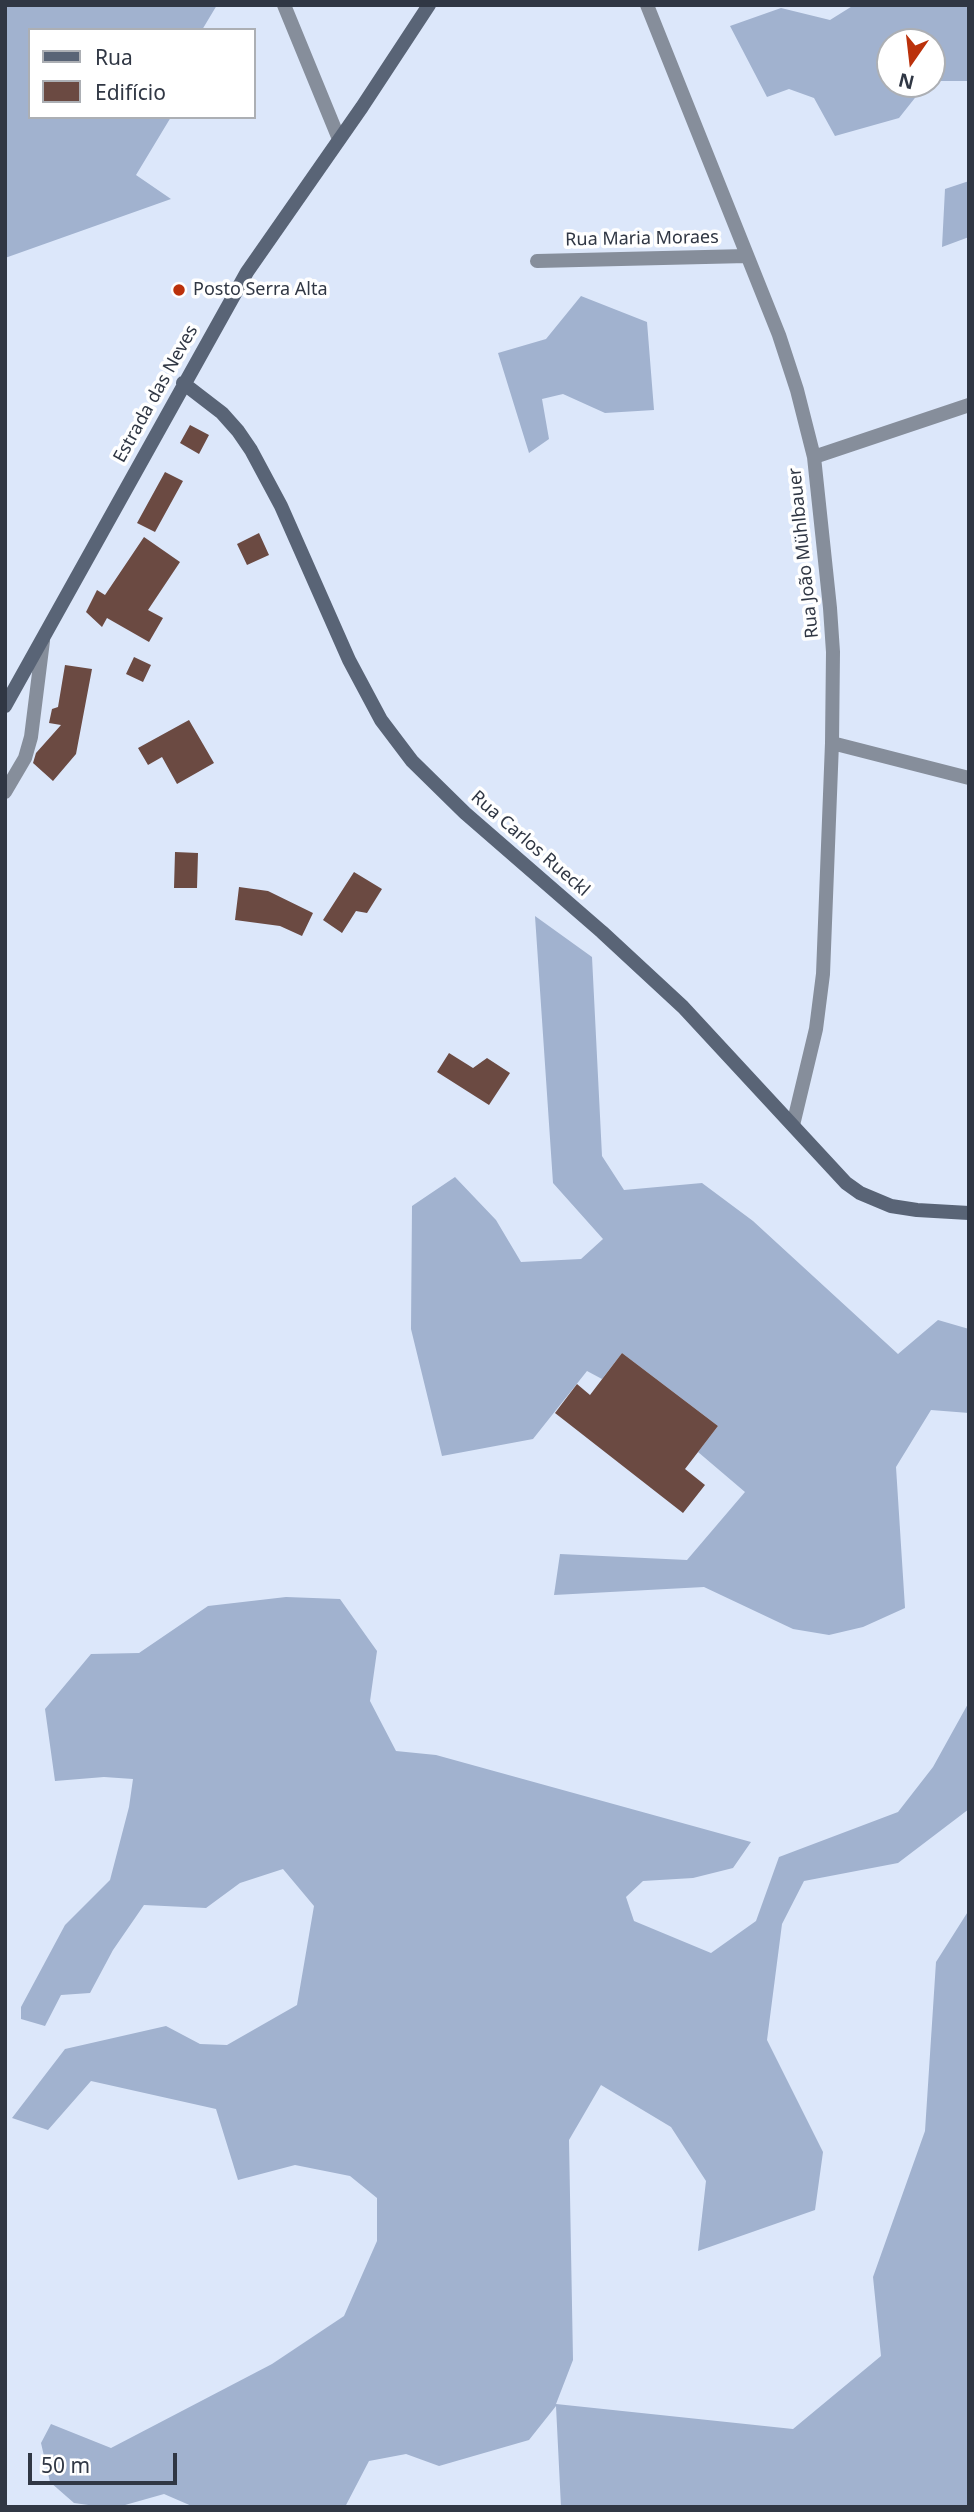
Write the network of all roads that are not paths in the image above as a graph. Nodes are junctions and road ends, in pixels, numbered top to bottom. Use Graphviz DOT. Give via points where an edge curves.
graph roads {
  1 [pos="284,5"];
  2 [pos="429,5"];
  3 [pos="647,5"];
  4 [pos="339,139"];
  5 [pos="747,256"];
  6 [pos="537,261"];
  7 [pos="183,383"];
  8 [pos="969,405"];
  9 [pos="814,457"];
  10 [pos="43,641"];
  11 [pos="5,706"];
  12 [pos="832,743"];
  13 [pos="969,778"];
  14 [pos="5,792"];
  15 [pos="793,1125"];
  16 [pos="969,1213"];
  1 -- 4 [label="street"];
  2 -- 4 [label="street, Estrada das Neves"];
  3 -- 5 [label="street, Rua João Mühlbauer"];
  4 -- 7 [label="street, Estrada das Neves" via="247,272"];
  5 -- 6 [label="street, Rua Maria Moraes"];
  5 -- 9 [label="street, Rua João Mühlbauer" via="779,335"];
  7 -- 10 [label="street, Estrada das Neves"];
  7 -- 15 [label="street, Rua Carlos Rueckl" via="222,413 251,450 281,506 349,660 403,750 465,813 683,1007"];
  8 -- 9 [label="street"];
  9 -- 12 [label="street, Rua João Mühlbauer" via="833,652"];
  10 -- 11 [label="street, Estrada das Neves"];
  10 -- 14 [label="street" via="31,737 25,758"];
  12 -- 13 [label="street"];
  12 -- 15 [label="street, Rua João Mühlbauer" via="823,974 816,1029"];
  15 -- 16 [label="street, Rua Carlos Rueckl" via="860,1193 891,1206"];
}
